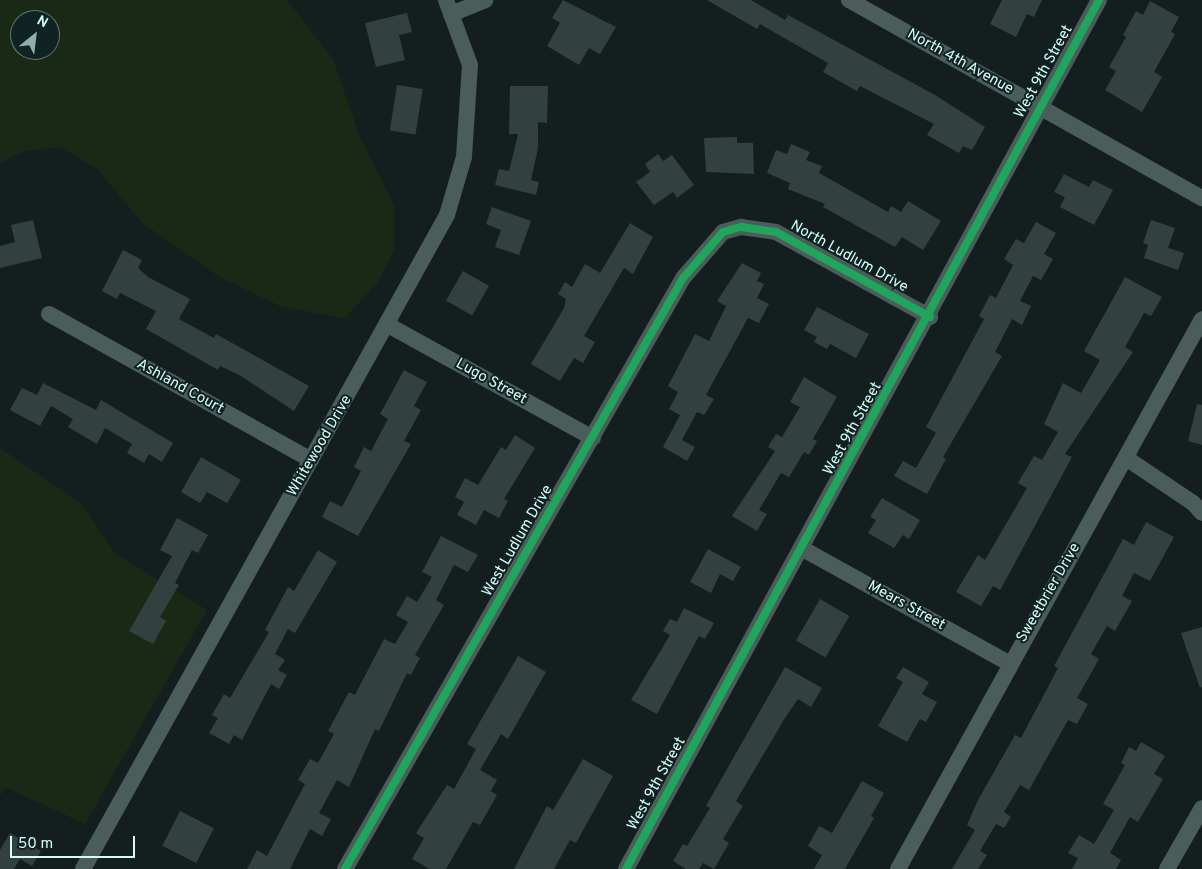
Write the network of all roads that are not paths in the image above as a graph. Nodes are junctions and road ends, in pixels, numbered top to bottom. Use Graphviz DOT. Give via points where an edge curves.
graph roads {
  1 [pos="485,0"];
  2 [pos="849,0"];
  3 [pos="1099,0"];
  4 [pos="448,7"];
  5 [pos="1040,106"];
  6 [pos="1202,198"];
  7 [pos="723,232"];
  8 [pos="49,314"];
  9 [pos="930,317"];
  10 [pos="1202,319"];
  11 [pos="388,325"];
  12 [pos="593,438"];
  13 [pos="1126,458"];
  14 [pos="311,460"];
  15 [pos="1202,514"];
  16 [pos="803,549"];
  17 [pos="1009,663"];
  18 [pos="1202,808"];
  19 [pos="83,869"];
  20 [pos="345,869"];
  21 [pos="626,869"];
  22 [pos="898,869"];
  23 [pos="1167,869"];
  1 -- 4 [label="street"];
  2 -- 5 [label="street, North 4th Avenue"];
  3 -- 5 [label="street, West 9th Street"];
  4 -- 11 [label="street, Whitewood Drive" via="470,66 464,157 447,215"];
  5 -- 6 [label="street, North 4th Avenue"];
  5 -- 9 [label="street, West 9th Street"];
  7 -- 9 [label="street, North Ludlum Drive" via="741,227 776,232"];
  7 -- 12 [label="street, West Ludlum Drive" via="683,278"];
  8 -- 14 [label="street, Ashland Court"];
  9 -- 16 [label="street, West 9th Street"];
  10 -- 13 [label="street, Sweetbrier Drive"];
  11 -- 12 [label="street, Lugo Street"];
  11 -- 14 [label="street, Whitewood Drive"];
  12 -- 20 [label="street, West Ludlum Drive"];
  13 -- 15 [label="street" via="1194,503"];
  13 -- 17 [label="street, Sweetbrier Drive"];
  14 -- 19 [label="street, Whitewood Drive"];
  16 -- 17 [label="street, Mears Street"];
  16 -- 21 [label="street, West 9th Street"];
  17 -- 22 [label="street, Sweetbrier Drive"];
  18 -- 23 [label="street"];
}
